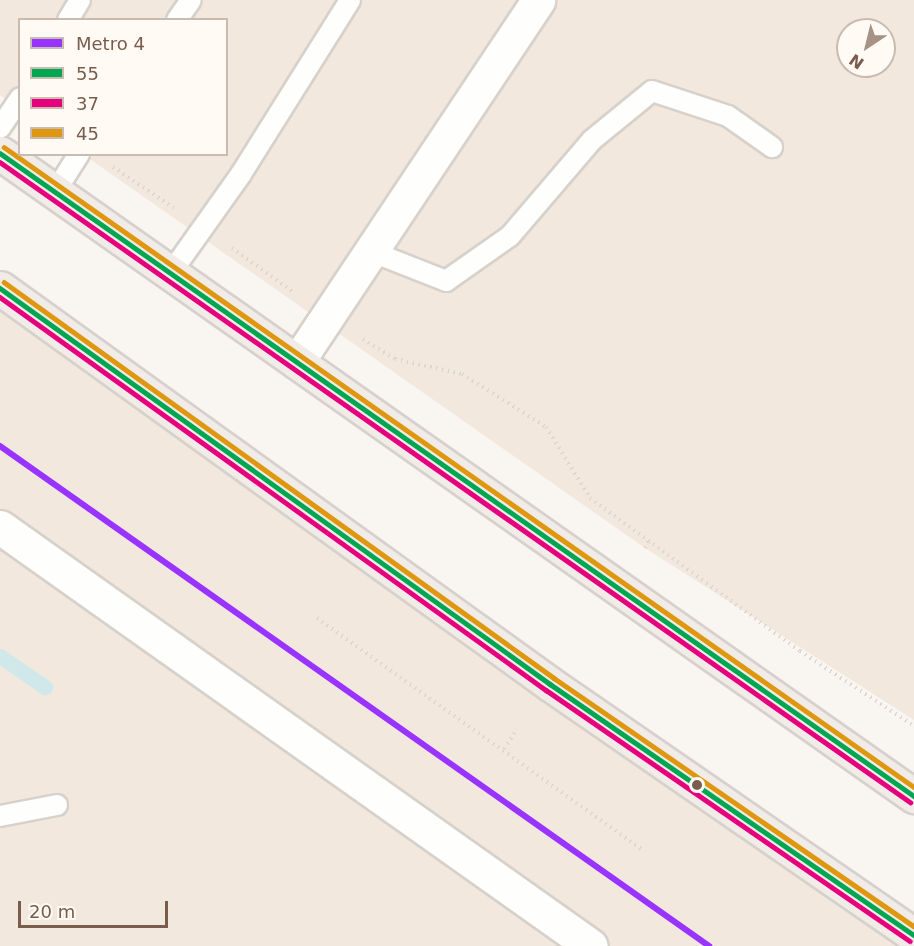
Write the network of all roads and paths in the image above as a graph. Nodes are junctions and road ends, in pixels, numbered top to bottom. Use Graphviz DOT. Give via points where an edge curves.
graph roads {
  1 [pos="80,0"];
  2 [pos="191,0"];
  3 [pos="350,0"];
  4 [pos="538,0"];
  5 [pos="69,18"];
  6 [pos="178,18"];
  7 [pos="18,101"];
  8 [pos="0,128"];
  9 [pos="772,147"];
  10 [pos="0,153"];
  11 [pos="78,156"];
  12 [pos="55,192"];
  13 [pos="370,251"];
  14 [pos="170,274"];
  15 [pos="0,288"];
  16 [pos="327,316"];
  17 [pos="297,362"];
  18 [pos="0,528"];
  19 [pos="649,540"];
  20 [pos="645,548"];
  21 [pos="317,618"];
  22 [pos="914,726"];
  23 [pos="516,729"];
  24 [pos="504,749"];
  25 [pos="909,785"];
  26 [pos="57,805"];
  27 [pos="0,816"];
  28 [pos="644,851"];
  29 [pos="914,935"];
  30 [pos="591,946"];
  1 -- 5 [label="lane"];
  2 -- 6 [label="lane"];
  3 -- 14 [label="lane" via="241,174"];
  4 -- 13 [label="street"];
  7 -- 8 [label="lane"];
  9 -- 13 [label="lane" via="728,116 652,92 592,140 510,236 446,281"];
  10 -- 12 [label="highway"];
  11 -- 12 [label="lane"];
  12 -- 14 [label="highway"];
  13 -- 16 [label="street"];
  14 -- 17 [label="highway"];
  15 -- 29 [label="highway" via="550,684"];
  16 -- 17 [label="street"];
  16 -- 19 [label="path" via="395,360 462,374 546,427 590,498"];
  17 -- 25 [label="highway"];
  18 -- 30 [label="street"];
  19 -- 20 [label="path"];
  19 -- 22 [label="path" via="800,651"];
  21 -- 24 [label="path"];
  23 -- 24 [label="path"];
  24 -- 28 [label="path"];
  26 -- 27 [label="lane"];
}
